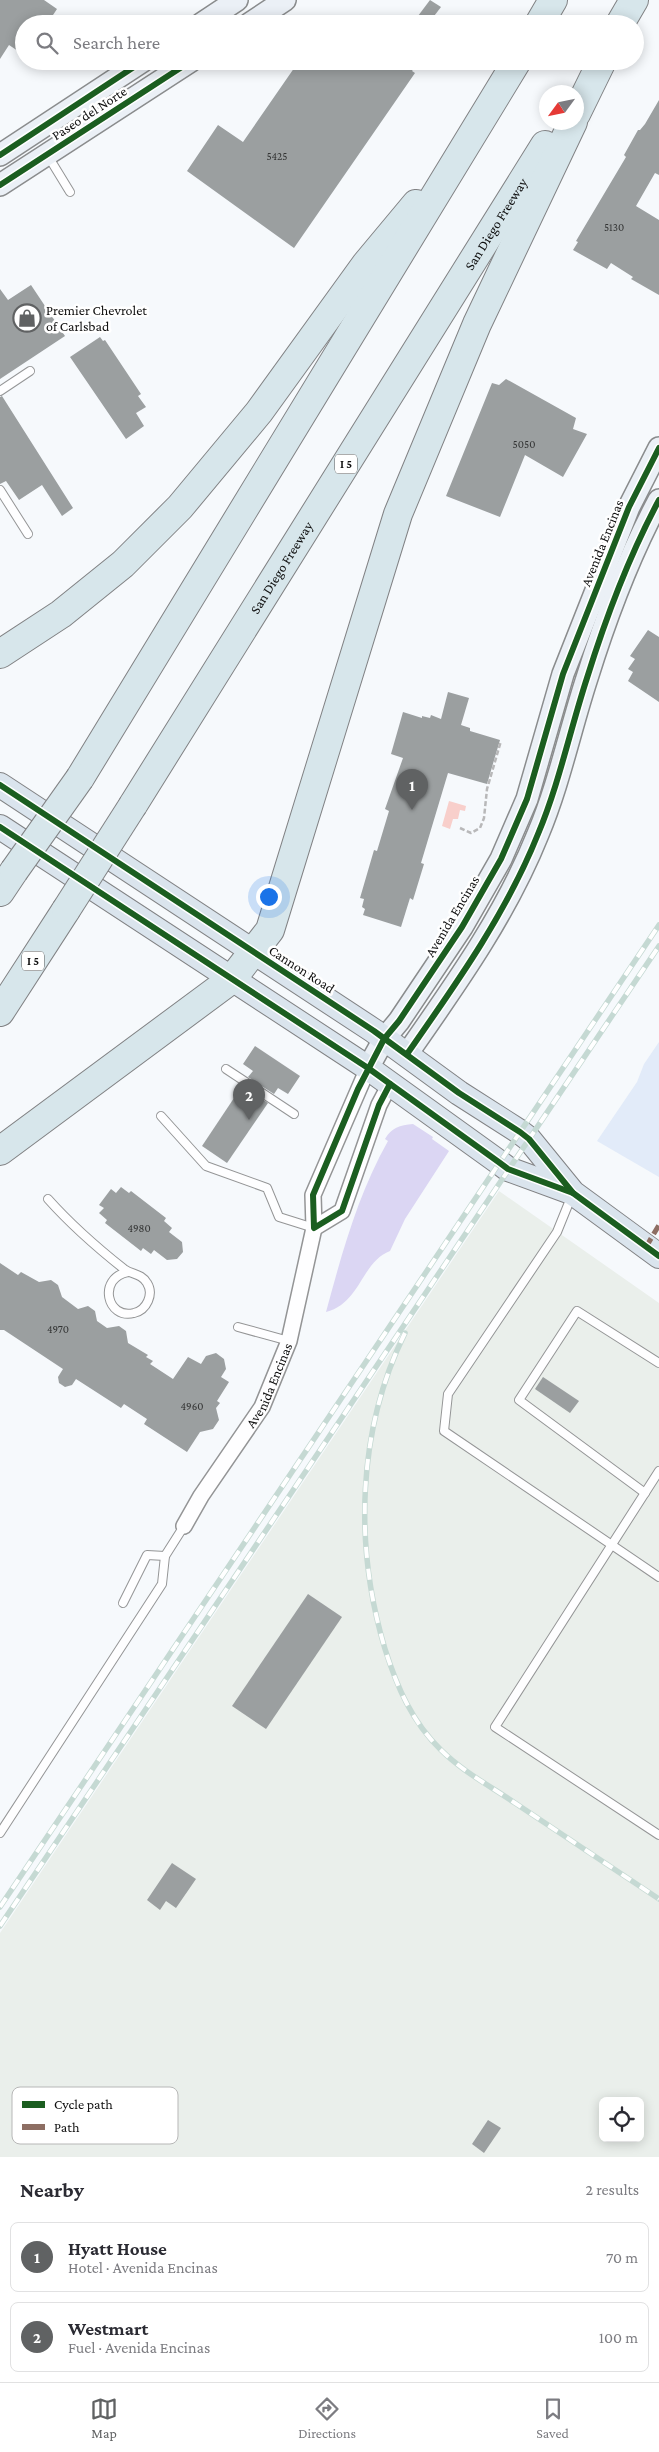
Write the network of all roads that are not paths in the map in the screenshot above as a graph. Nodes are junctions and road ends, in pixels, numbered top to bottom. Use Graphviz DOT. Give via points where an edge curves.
graph roads {
  1 [pos="237,0"];
  2 [pos="285,0"];
  3 [pos="553,0"];
  4 [pos="634,0"];
  5 [pos="214,15"];
  6 [pos="262,15"];
  7 [pos="544,15"];
  8 [pos="625,15"];
  9 [pos="129,70"];
  10 [pos="177,70"];
  11 [pos="513,70"];
  12 [pos="591,70"];
  13 [pos="598,70"];
  14 [pos="582,85"];
  15 [pos="584,98"];
  16 [pos="478,130"];
  17 [pos="554,130"];
  18 [pos="568,130"];
  19 [pos="0,155"];
  20 [pos="47,155"];
  21 [pos="0,185"];
  22 [pos="70,192"];
  23 [pos="30,371"];
  24 [pos="0,391"];
  25 [pos="659,448"];
  26 [pos="0,490"];
  27 [pos="659,500"];
  28 [pos="28,534"];
  29 [pos="0,654"];
  30 [pos="575,675"];
  31 [pos="0,785"];
  32 [pos="0,827"];
  33 [pos="7,882"];
  34 [pos="253,952"];
  35 [pos="232,979"];
  36 [pos="0,1012"];
  37 [pos="384,1039"];
  38 [pos="407,1054"];
  39 [pos="368,1068"];
  40 [pos="226,1069"];
  41 [pos="390,1084"];
  42 [pos="294,1114"];
  43 [pos="161,1116"];
  44 [pos="0,1151"];
  45 [pos="573,1193"];
  46 [pos="48,1199"];
  47 [pos="314,1228"];
  48 [pos="659,1256"];
  49 [pos="128,1272"];
  50 [pos="238,1327"];
  51 [pos="289,1342"];
  52 [pos="659,1364"];
  53 [pos="659,1471"];
  54 [pos="645,1493"];
  55 [pos="184,1526"];
  56 [pos="611,1545"];
  57 [pos="165,1556"];
  58 [pos="659,1576"];
  59 [pos="123,1603"];
  60 [pos="0,1833"];
  61 [pos="659,1835"];
  1 -- 5 [label="street"];
  2 -- 6 [label="street"];
  3 -- 7 [label="highway"];
  4 -- 8 [label="highway"];
  9 -- 19 [label="street, Paseo del Norte"];
  10 -- 20 [label="street, Paseo del Norte"];
  11 -- 16 [label="highway"];
  12 -- 14 [label="highway"];
  13 -- 15 [label="highway"];
  16 -- 29 [label="highway" via="366,264 259,412 180,507 123,564 61,614"];
  16 -- 33 [label="highway, bridge" via="80,778"];
  17 -- 36 [label="highway, San Diego Freeway / I 5, bridge" via="133,805"];
  18 -- 34 [label="highway" via="477,324 398,514 270,930"];
  20 -- 21 [label="street, Paseo del Norte"];
  20 -- 22 [label="lane"];
  23 -- 24 [label="lane"];
  25 -- 30 [label="street, Avenida Encinas" via="629,507"];
  26 -- 28 [label="lane"];
  27 -- 30 [label="street, Avenida Encinas"];
  30 -- 37 [label="street, Avenida Encinas" via="501,859 462,926"];
  30 -- 38 [label="street, Avenida Encinas" via="555,787 519,880 466,969"];
  31 -- 34 [label="main road, Cannon Road"];
  32 -- 35 [label="main road, Cannon Road"];
  34 -- 35 [label="highway"];
  34 -- 37 [label="main road, Cannon Road"];
  35 -- 39 [label="main road, Cannon Road"];
  35 -- 44 [label="highway"];
  37 -- 38 [label="main road, Cannon Road"];
  37 -- 39 [label="street, Avenida Encinas"];
  38 -- 45 [label="main road, Cannon Road" via="528,1139"];
  39 -- 41 [label="main road, Cannon Road"];
  39 -- 47 [label="street, Avenida Encinas" via="313,1195"];
  40 -- 42 [label="lane"];
  41 -- 45 [label="main road, Cannon Road" via="508,1169"];
  41 -- 47 [label="street" via="342,1211"];
  43 -- 47 [label="lane" via="206,1166 267,1188 279,1217"];
  45 -- 48 [label="main road, Cannon Road"];
  45 -- 56 [label="lane" via="557,1232 448,1394 444,1431"];
  46 -- 49 [label="lane" via="78,1232"];
  47 -- 51 [label="street, Avenida Encinas"];
  49 -- 49 [label="lane" via="115,1277 108,1289 110,1303 127,1314 145,1306 150,1294 146,1281"];
  50 -- 51 [label="lane"];
  51 -- 55 [label="street, Avenida Encinas" via="262,1408"];
  52 -- 54 [label="lane" via="577,1310 519,1400"];
  53 -- 54 [label="lane"];
  54 -- 56 [label="lane"];
  55 -- 57 [label="lane"];
  56 -- 58 [label="lane"];
  56 -- 61 [label="lane" via="495,1727"];
  57 -- 59 [label="lane" via="147,1555"];
  57 -- 60 [label="lane" via="162,1584"];
}
